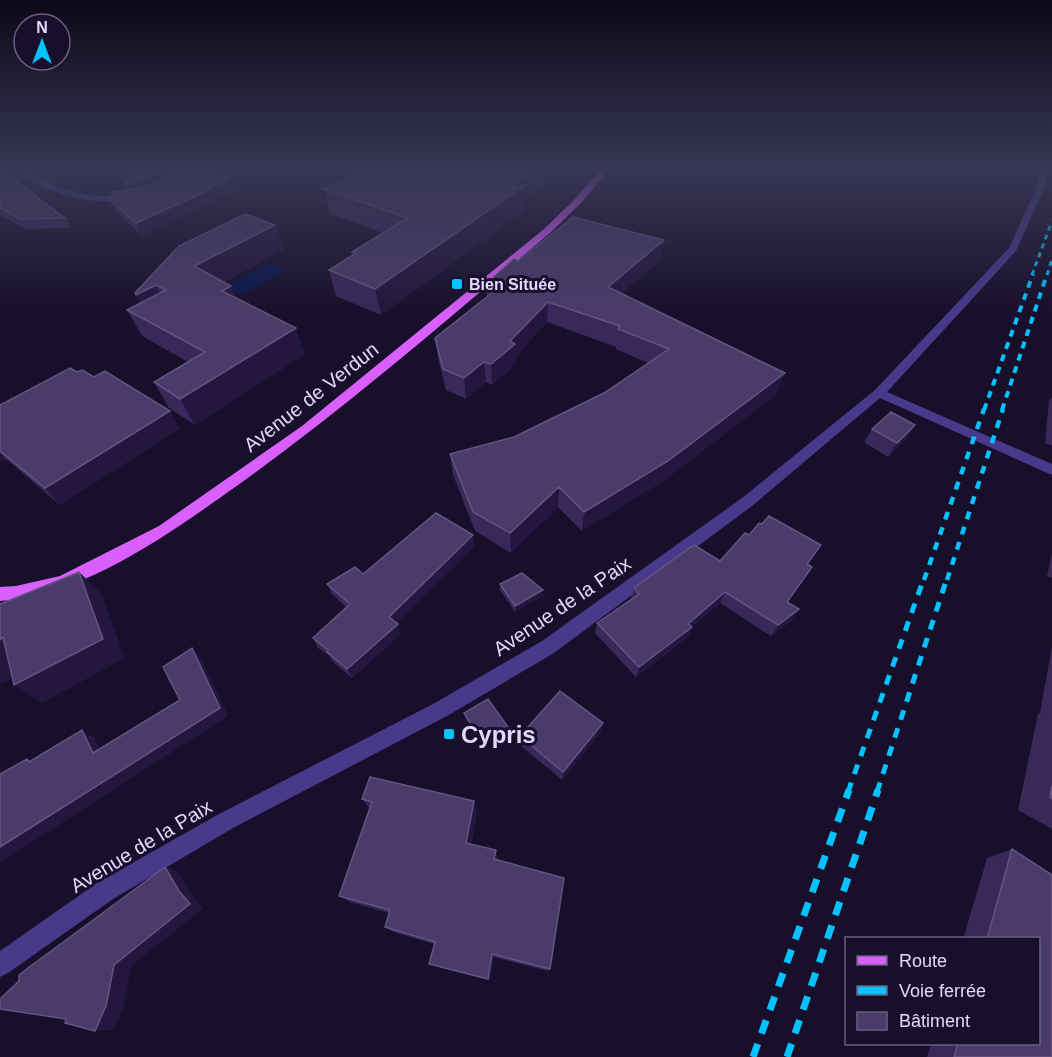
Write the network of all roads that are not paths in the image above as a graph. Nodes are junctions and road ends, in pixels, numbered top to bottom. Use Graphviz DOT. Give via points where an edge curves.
graph roads {
  1 [pos="563,216"];
  2 [pos="1028,216"];
  3 [pos="879,393"];
  4 [pos="1052,470"];
  5 [pos="0,594"];
  6 [pos="0,965"];
  1 -- 5 [label="main road, Avenue de Verdun" via="307,429 164,530 63,582"];
  2 -- 3 [label="street, Avenue de la Paix" via="1013,249"];
  3 -- 4 [label="street"];
  3 -- 6 [label="street, Avenue de la Paix" via="747,502 548,647 440,710 226,821 105,891"];
}
